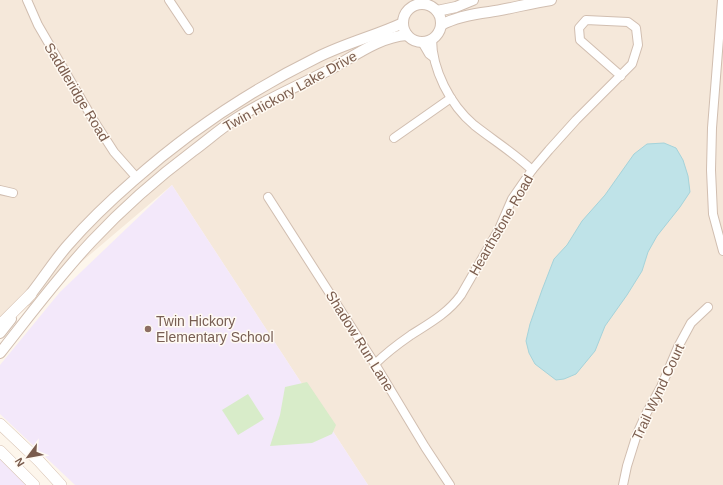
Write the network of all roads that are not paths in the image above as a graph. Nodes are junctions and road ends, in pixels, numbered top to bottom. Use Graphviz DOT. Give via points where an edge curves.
graph roads {
  1 [pos="27,0"];
  2 [pos="169,0"];
  3 [pos="473,0"];
  4 [pos="551,0"];
  5 [pos="722,0"];
  6 [pos="423,2"];
  7 [pos="409,4"];
  8 [pos="437,12"];
  9 [pos="403,24"];
  10 [pos="441,25"];
  11 [pos="188,30"];
  12 [pos="407,34"];
  13 [pos="427,40"];
  14 [pos="621,76"];
  15 [pos="451,98"];
  16 [pos="394,138"];
  17 [pos="532,170"];
  18 [pos="137,178"];
  19 [pos="0,190"];
  20 [pos="13,193"];
  21 [pos="268,197"];
  22 [pos="723,251"];
  23 [pos="32,294"];
  24 [pos="708,307"];
  25 [pos="0,325"];
  26 [pos="0,333"];
  27 [pos="0,353"];
  28 [pos="375,364"];
  29 [pos="0,424"];
  30 [pos="0,451"];
  31 [pos="34,485"];
  32 [pos="60,485"];
  33 [pos="450,485"];
  34 [pos="623,485"];
  1 -- 18 [label="street, Saddleridge Road" via="38,25 94,122 114,152"];
  2 -- 11 [label="street"];
  3 -- 8 [label="street"];
  4 -- 10 [label="street" via="477,13"];
  5 -- 22 [label="street" via="711,170 713,214"];
  6 -- 7 [label="street"];
  6 -- 8 [label="street"];
  7 -- 9 [label="street"];
  8 -- 10 [label="street"];
  9 -- 12 [label="street"];
  9 -- 18 [label="street, Twin Hickory Lake Drive" via="337,48 261,87 199,128"];
  10 -- 13 [label="street" via="437,35"];
  12 -- 13 [label="street" via="416,41"];
  12 -- 27 [label="street, Twin Hickory Lake Drive" via="375,44 262,104 225,126 188,155 135,199 92,242 51,288"];
  13 -- 15 [label="street"];
  14 -- 14 [label="street, Hearthstone Road" via="632,64 638,45 636,28 628,22 586,20 579,28 580,40"];
  14 -- 17 [label="street, Hearthstone Road" via="576,120"];
  15 -- 16 [label="street"];
  15 -- 17 [label="street" via="473,124"];
  17 -- 28 [label="street, Hearthstone Road" via="512,199 499,229 454,305"];
  18 -- 23 [label="street, Twin Hickory Lake Drive" via="73,239"];
  19 -- 20 [label="street"];
  21 -- 28 [label="street, Shadow Run Lane"];
  23 -- 25 [label="main road"];
  23 -- 26 [label="street, Twin Hickory Lake Drive"];
  24 -- 34 [label="street, Trail Wynd Court" via="691,323 646,414 633,447"];
  28 -- 33 [label="street, Shadow Run Lane"];
  29 -- 32 [label="main road"];
  30 -- 31 [label="main road"];
}
